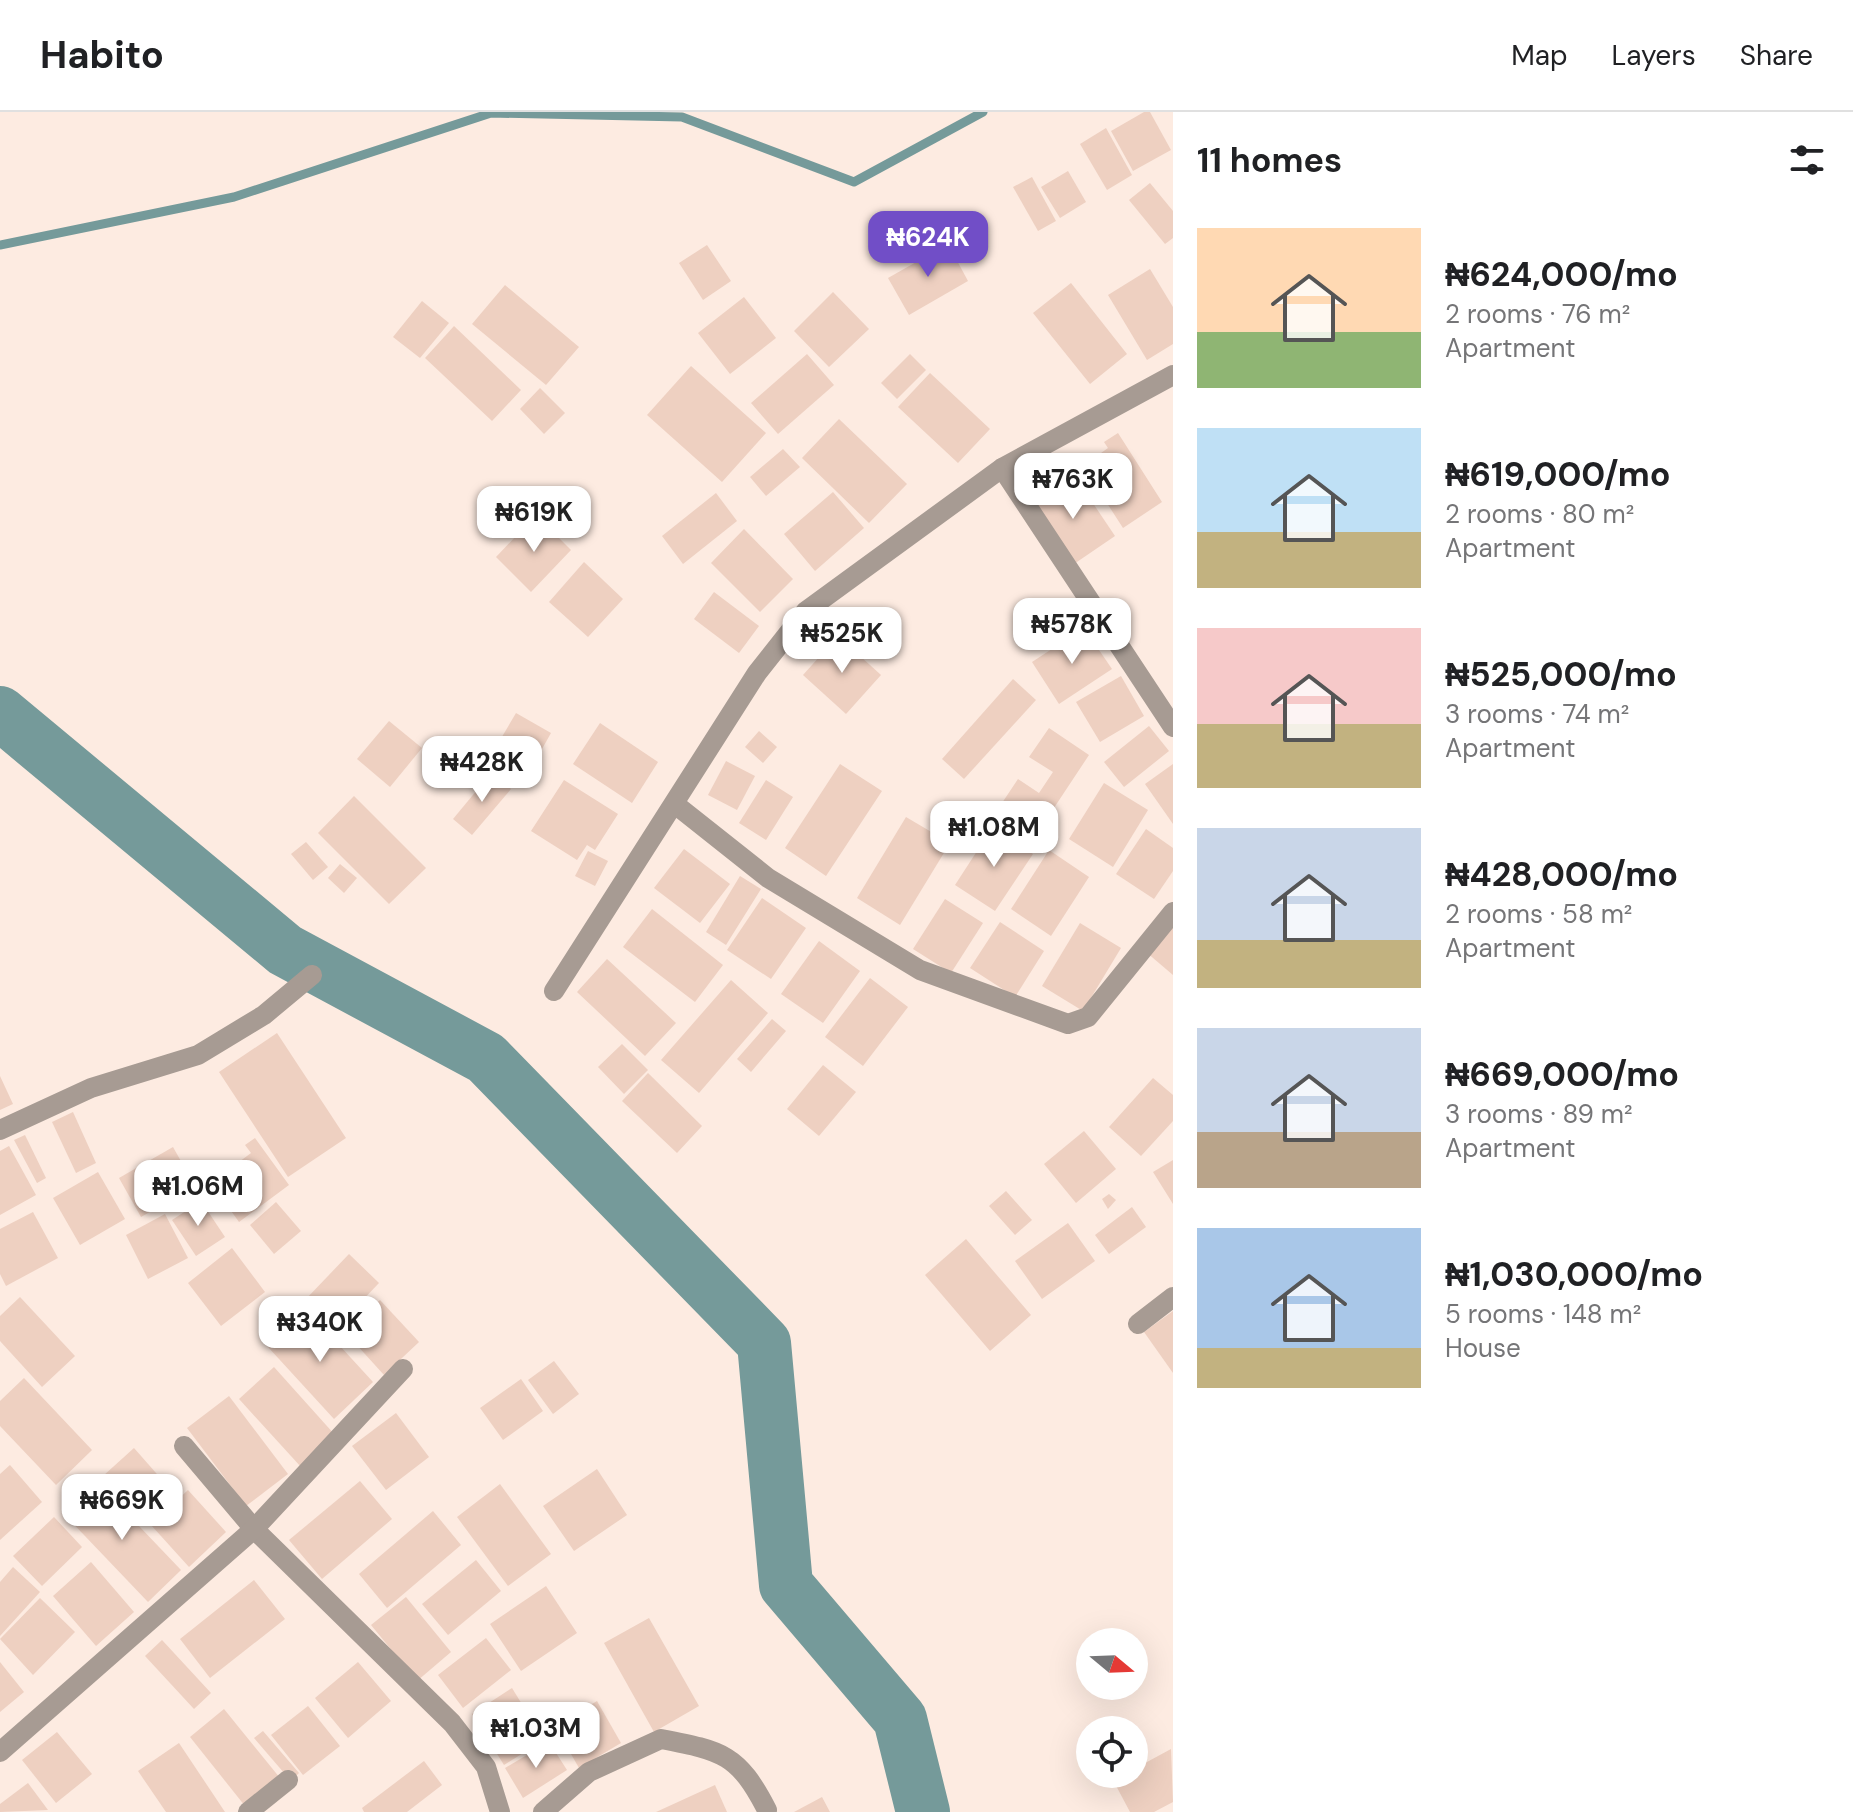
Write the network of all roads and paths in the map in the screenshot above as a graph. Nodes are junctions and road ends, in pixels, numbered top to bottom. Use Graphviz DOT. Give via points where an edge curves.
graph roads {
  1 [pos="1173,375"];
  2 [pos="1002,468"];
  3 [pos="1173,727"];
  4 [pos="676,805"];
  5 [pos="1173,912"];
  6 [pos="312,975"];
  7 [pos="554,991"];
  8 [pos="0,1130"];
  9 [pos="1173,1297"];
  10 [pos="1138,1324"];
  11 [pos="403,1369"];
  12 [pos="184,1446"];
  13 [pos="254,1529"];
  14 [pos="0,1752"];
  15 [pos="288,1780"];
  16 [pos="767,1810"];
  17 [pos="248,1812"];
  18 [pos="500,1812"];
  19 [pos="543,1812"];
  1 -- 2 [label="street"];
  2 -- 3 [label="street"];
  2 -- 4 [label="street" via="806,611 757,673"];
  4 -- 5 [label="street" via="768,878 920,970 1068,1024 1088,1017"];
  4 -- 7 [label="street"];
  6 -- 8 [label="street" via="264,1015 198,1055 91,1088"];
  9 -- 10 [label="street"];
  11 -- 13 [label="street"];
  12 -- 13 [label="street"];
  13 -- 14 [label="street"];
  13 -- 18 [label="street" via="452,1723 486,1767"];
  15 -- 17 [label="street"];
  16 -- 19 [label="street" via="748,1773 734,1760 661,1739 589,1772"];
}
